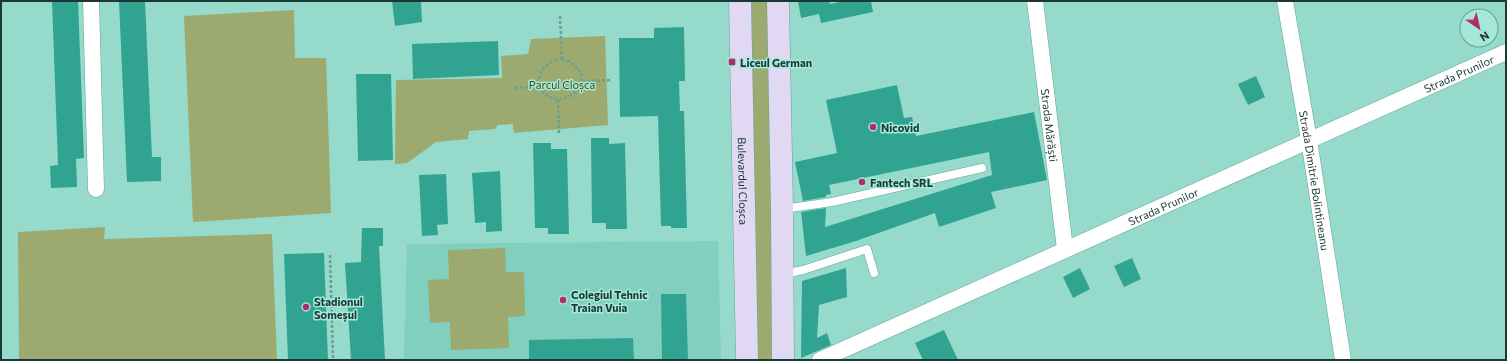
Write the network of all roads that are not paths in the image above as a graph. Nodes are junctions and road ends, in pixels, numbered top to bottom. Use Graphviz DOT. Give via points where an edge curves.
graph roads {
  1 [pos="91,1"];
  2 [pos="740,1"];
  3 [pos="778,1"];
  4 [pos="1035,1"];
  5 [pos="1285,1"];
  6 [pos="1506,52"];
  7 [pos="1309,140"];
  8 [pos="982,168"];
  9 [pos="96,189"];
  10 [pos="782,209"];
  11 [pos="1065,249"];
  12 [pos="874,273"];
  13 [pos="783,274"];
  14 [pos="747,360"];
  15 [pos="783,360"];
  16 [pos="820,360"];
  17 [pos="1343,360"];
  1 -- 9 [label="street"];
  2 -- 14 [label="main road, Bulevardul Cloșca"];
  3 -- 10 [label="main road"];
  4 -- 11 [label="street, Strada Mărăști"];
  5 -- 7 [label="street, Strada Dimitrie Bolintineanu"];
  6 -- 7 [label="street, Strada Prunilor"];
  7 -- 11 [label="street, Strada Prunilor"];
  7 -- 17 [label="street, Strada Dimitrie Bolintineanu"];
  8 -- 10 [label="lane" via="832,202"];
  10 -- 13 [label="main road"];
  11 -- 16 [label="street, Strada Prunilor"];
  12 -- 13 [label="lane" via="866,249"];
  13 -- 15 [label="main road"];
}
